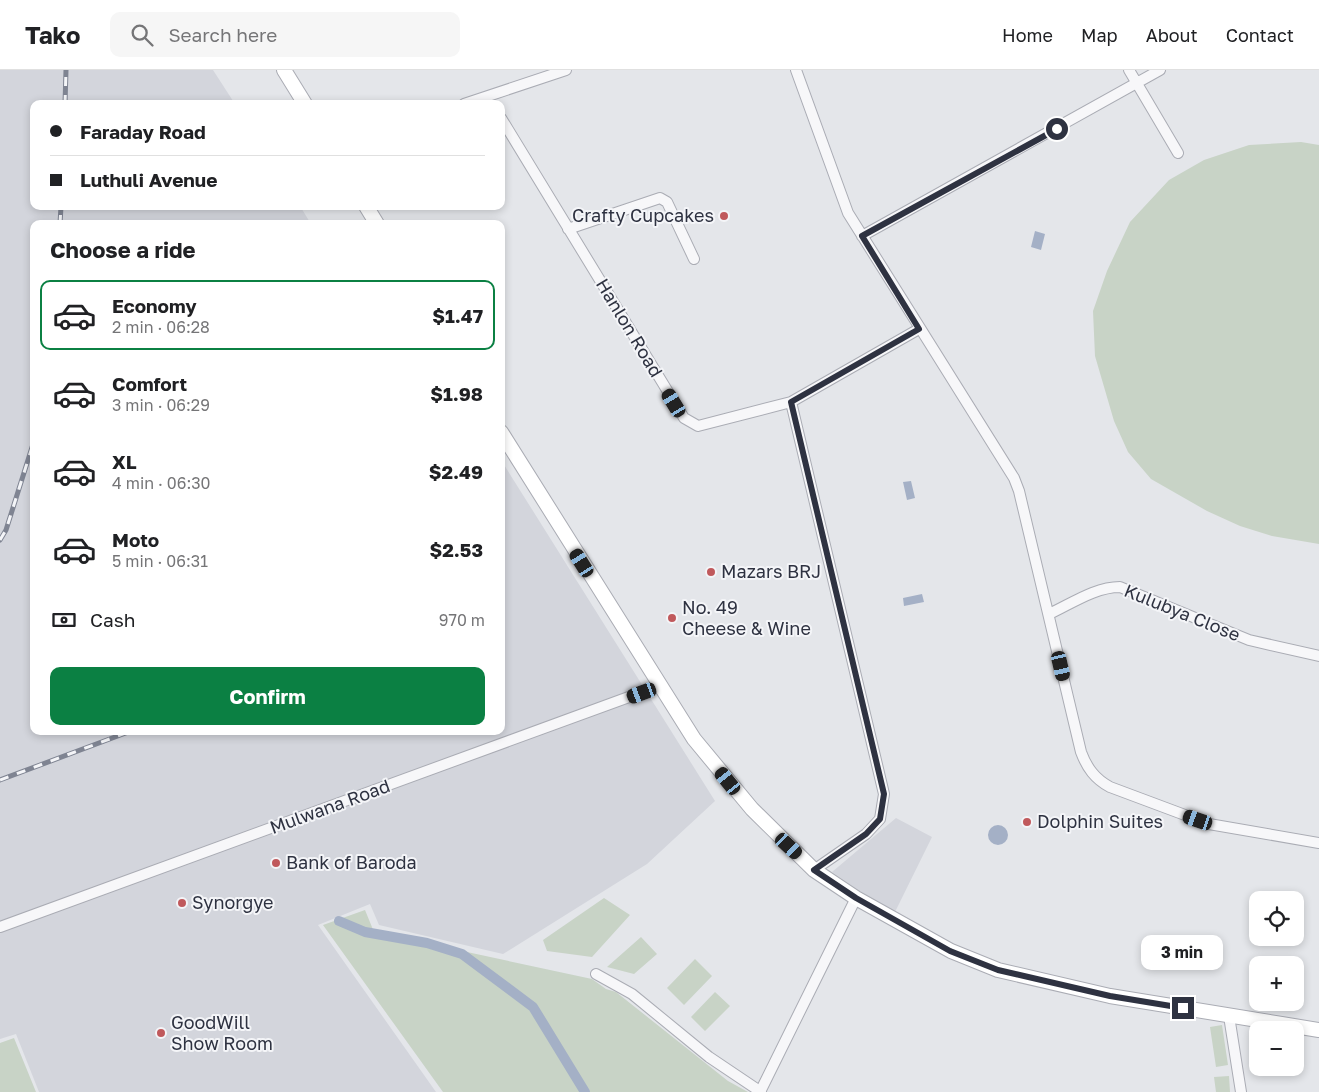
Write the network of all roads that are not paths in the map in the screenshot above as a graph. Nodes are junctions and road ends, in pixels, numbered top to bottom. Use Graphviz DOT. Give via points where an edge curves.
graph roads {
  1 [pos="284,70"];
  2 [pos="566,70"];
  3 [pos="796,70"];
  4 [pos="1129,70"];
  5 [pos="1160,70"];
  6 [pos="1137,85"];
  7 [pos="303,100"];
  8 [pos="490,100"];
  9 [pos="505,125"];
  10 [pos="1178,153"];
  11 [pos="568,229"];
  12 [pos="862,236"];
  13 [pos="694,259"];
  14 [pos="919,329"];
  15 [pos="791,402"];
  16 [pos="505,438"];
  17 [pos="1049,614"];
  18 [pos="1319,656"];
  19 [pos="660,686"];
  20 [pos="1319,843"];
  21 [pos="814,870"];
  22 [pos="856,898"];
  23 [pos="0,927"];
  24 [pos="596,974"];
  25 [pos="1229,1016"];
  26 [pos="1319,1030"];
  27 [pos="760,1092"];
  28 [pos="1241,1092"];
  1 -- 7 [label="street"];
  2 -- 8 [label="street"];
  3 -- 12 [label="street" via="840,196"];
  4 -- 6 [label="street"];
  5 -- 6 [label="street"];
  6 -- 10 [label="street"];
  6 -- 12 [label="street"];
  9 -- 11 [label="street, Hanlon Road"];
  11 -- 13 [label="street" via="660,198 668,202"];
  11 -- 15 [label="street, Hanlon Road" via="690,423 698,426"];
  12 -- 14 [label="street"];
  14 -- 15 [label="street, Hanlon Road"];
  14 -- 17 [label="street" via="1014,478 1024,505"];
  15 -- 21 [label="street" via="884,794 880,819 866,834"];
  16 -- 19 [label="street"];
  17 -- 18 [label="street, Kulubya Close" via="1093,593 1120,586 1250,640"];
  17 -- 20 [label="street" via="1081,752 1088,768 1101,782 1209,824"];
  19 -- 21 [label="street" via="694,739 752,809"];
  19 -- 23 [label="street, Mulwana Road"];
  21 -- 22 [label="street"];
  22 -- 25 [label="street" via="950,951 998,970 1110,996"];
  22 -- 27 [label="street"];
  24 -- 27 [label="street" via="632,994 709,1057"];
  25 -- 26 [label="street"];
  25 -- 28 [label="street"];
}
